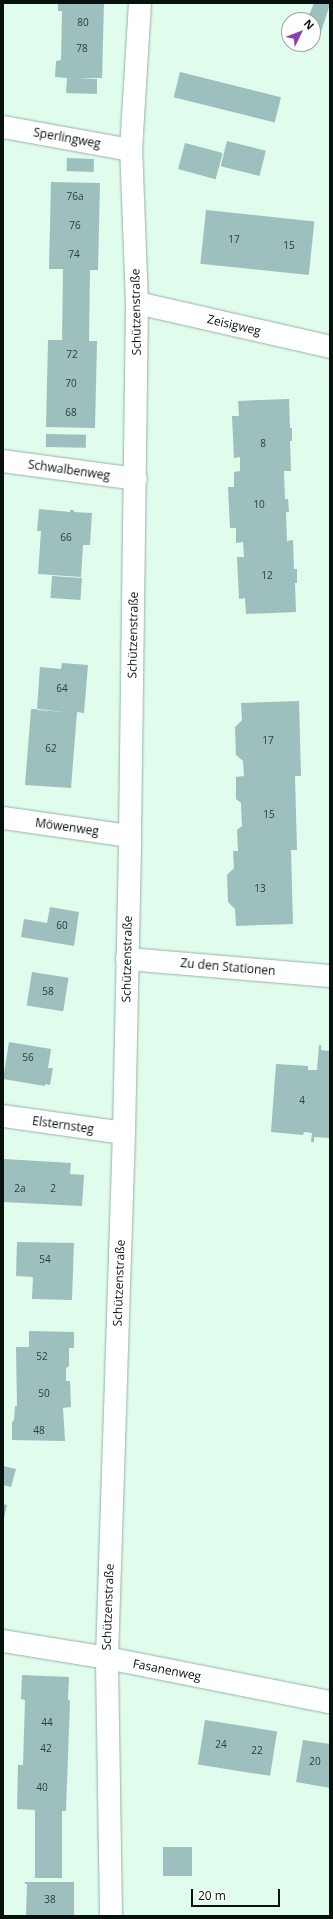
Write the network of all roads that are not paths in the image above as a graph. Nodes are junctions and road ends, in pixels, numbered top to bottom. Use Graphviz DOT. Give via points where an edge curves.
graph roads {
  1 [pos="140,3"];
  2 [pos="3,127"];
  3 [pos="131,150"];
  4 [pos="137,303"];
  5 [pos="330,347"];
  6 [pos="3,461"];
  7 [pos="136,479"];
  8 [pos="3,818"];
  9 [pos="130,836"];
  10 [pos="127,959"];
  11 [pos="330,976"];
  12 [pos="3,1116"];
  13 [pos="124,1133"];
  14 [pos="3,1641"];
  15 [pos="107,1658"];
  16 [pos="330,1702"];
  17 [pos="111,1916"];
  1 -- 3 [label="street, Schützenstraße"];
  2 -- 3 [label="street, Sperlingweg"];
  3 -- 4 [label="street, Schützenstraße"];
  4 -- 5 [label="street, Zeisigweg"];
  4 -- 7 [label="street, Schützenstraße"];
  6 -- 7 [label="street, Schwalbenweg"];
  7 -- 9 [label="street, Schützenstraße"];
  8 -- 9 [label="street, Möwenweg"];
  9 -- 10 [label="street, Schützenstraße"];
  10 -- 11 [label="street, Zu den Stationen"];
  10 -- 13 [label="street, Schützenstraße"];
  12 -- 13 [label="street, Elsternsteg"];
  13 -- 15 [label="street, Schützenstraße"];
  14 -- 15 [label="street, Fasanenweg"];
  15 -- 16 [label="street, Fasanenweg"];
  15 -- 17 [label="street, Schützenstraße"];
}
